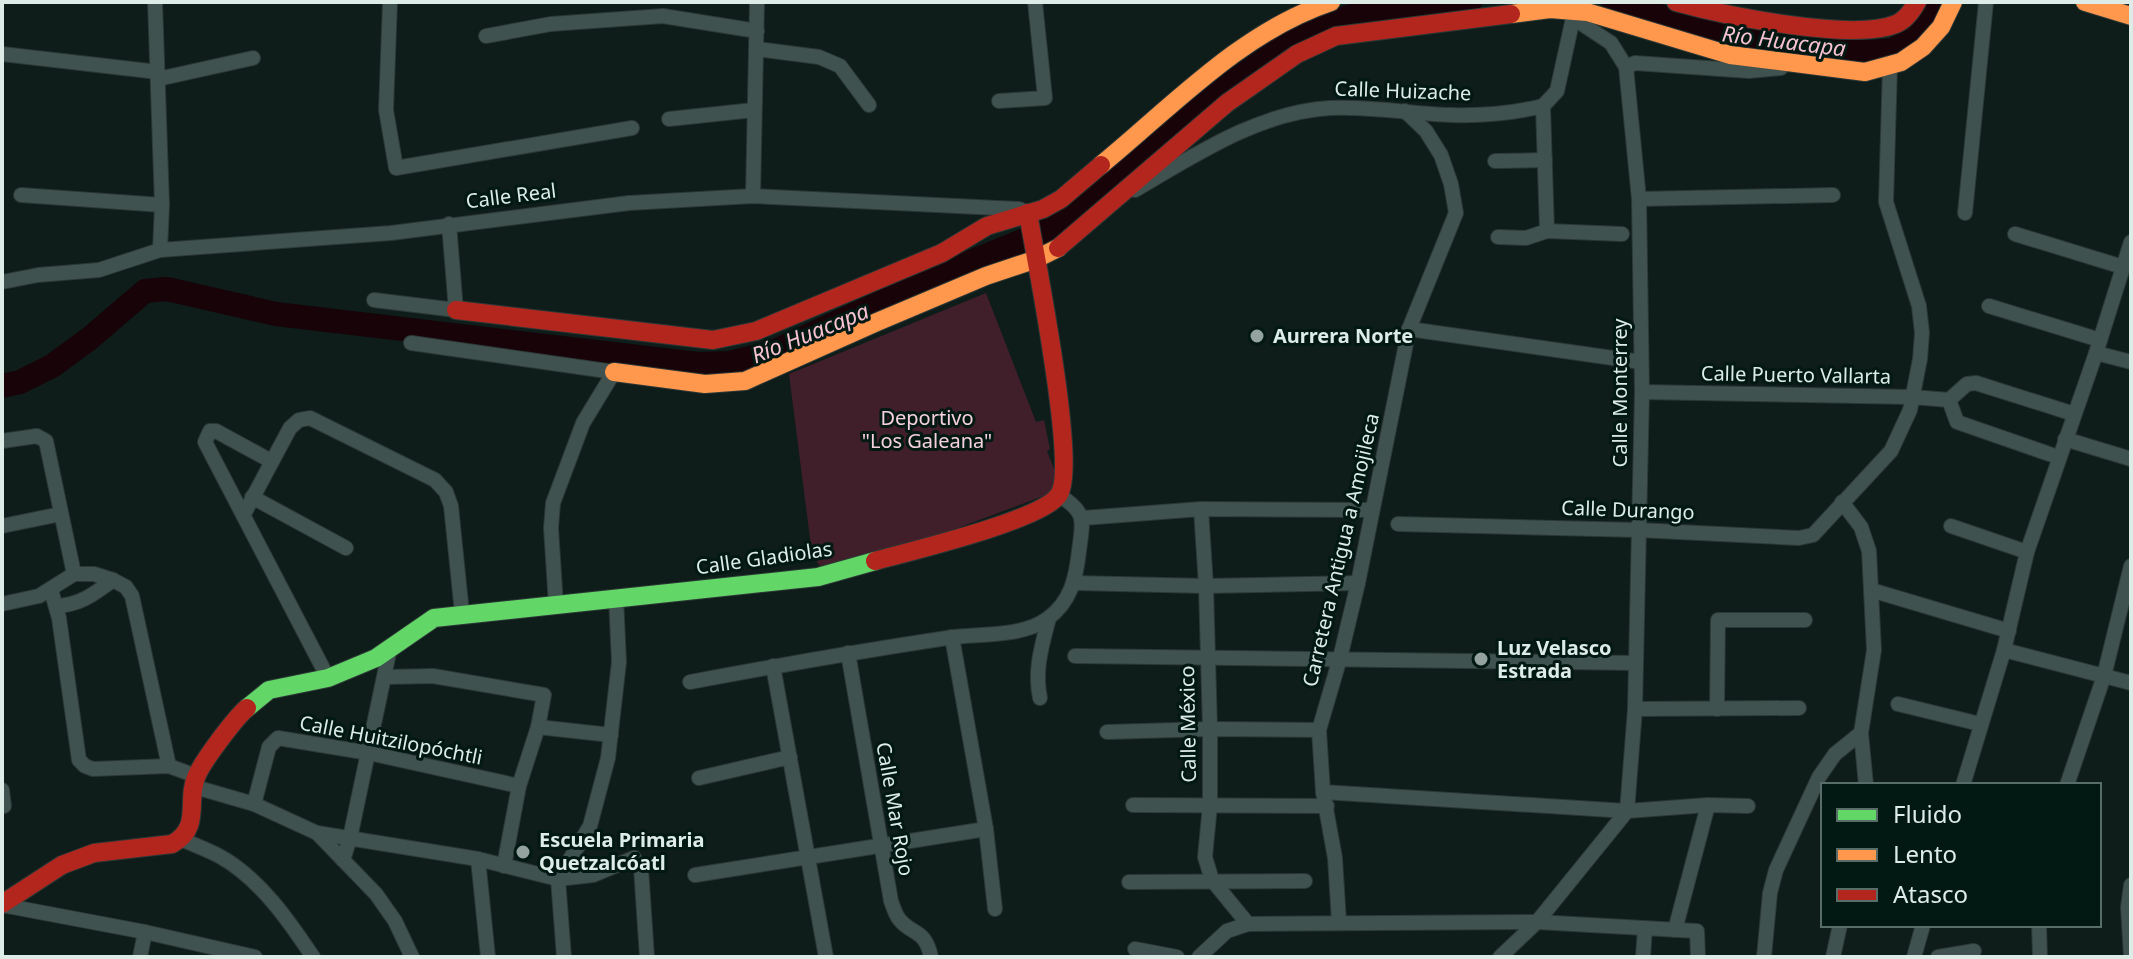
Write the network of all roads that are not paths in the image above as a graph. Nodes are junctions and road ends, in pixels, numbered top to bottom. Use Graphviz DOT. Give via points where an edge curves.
graph roads {
  1 [pos="155,2"];
  2 [pos="390,2"];
  3 [pos="757,2"];
  4 [pos="1035,2"];
  5 [pos="1331,2"];
  6 [pos="1676,2"];
  7 [pos="1917,2"];
  8 [pos="1953,2"];
  9 [pos="1986,2"];
  10 [pos="2085,2"];
  11 [pos="1574,8"];
  12 [pos="2131,16"];
  13 [pos="757,31"];
  14 [pos="486,36"];
  15 [pos="757,49"];
  16 [pos="2,54"];
  17 [pos="253,58"];
  18 [pos="1808,65"];
  19 [pos="1890,66"];
  20 [pos="1626,67"];
  21 [pos="158,76"];
  22 [pos="999,101"];
  23 [pos="869,105"];
  24 [pos="1543,106"];
  25 [pos="754,110"];
  26 [pos="1405,111"];
  27 [pos="669,119"];
  28 [pos="632,128"];
  29 [pos="1545,160"];
  30 [pos="1495,161"];
  31 [pos="21,195"];
  32 [pos="1833,195"];
  33 [pos="753,196"];
  34 [pos="1639,199"];
  35 [pos="162,205"];
  36 [pos="1965,213"];
  37 [pos="1097,217"];
  38 [pos="1029,218"];
  39 [pos="449,224"];
  40 [pos="1547,231"];
  41 [pos="1622,234"];
  42 [pos="2015,234"];
  43 [pos="1498,237"];
  44 [pos="2131,242"];
  45 [pos="160,250"];
  46 [pos="1037,257"];
  47 [pos="2123,267"];
  48 [pos="2,282"];
  49 [pos="374,300"];
  50 [pos="1989,306"];
  51 [pos="456,310"];
  52 [pos="1409,329"];
  53 [pos="411,343"];
  54 [pos="2098,347"];
  55 [pos="1641,362"];
  56 [pos="2131,362"];
  57 [pos="614,372"];
  58 [pos="1642,392"];
  59 [pos="1912,397"];
  60 [pos="1949,400"];
  61 [pos="2074,414"];
  62 [pos="2065,439"];
  63 [pos="2,441"];
  64 [pos="2058,457"];
  65 [pos="2131,459"];
  66 [pos="271,461"];
  67 [pos="1059,495"];
  68 [pos="252,497"];
  69 [pos="1842,502"];
  70 [pos="1201,509"];
  71 [pos="1372,510"];
  72 [pos="61,514"];
  73 [pos="244,514"];
  74 [pos="1083,518"];
  75 [pos="1398,524"];
  76 [pos="2,526"];
  77 [pos="1951,526"];
  78 [pos="1638,530"];
  79 [pos="346,548"];
  80 [pos="2027,552"];
  81 [pos="2131,566"];
  82 [pos="74,574"];
  83 [pos="120,583"];
  84 [pos="1075,583"];
  85 [pos="1358,583"];
  86 [pos="1206,586"];
  87 [pos="51,590"];
  88 [pos="1871,590"];
  89 [pos="616,598"];
  90 [pos="2,604"];
  91 [pos="556,605"];
  92 [pos="56,606"];
  93 [pos="462,613"];
  94 [pos="1049,618"];
  95 [pos="1805,620"];
  96 [pos="2009,631"];
  97 [pos="952,637"];
  98 [pos="390,648"];
  99 [pos="2004,650"];
  100 [pos="848,653"];
  101 [pos="1075,656"];
  102 [pos="1207,657"];
  103 [pos="1340,658"];
  104 [pos="1636,663"];
  105 [pos="773,666"];
  106 [pos="2104,676"];
  107 [pos="385,677"];
  108 [pos="328,678"];
  109 [pos="690,682"];
  110 [pos="2131,683"];
  111 [pos="1040,698"];
  112 [pos="1898,704"];
  113 [pos="1799,708"];
  114 [pos="1635,709"];
  115 [pos="1717,709"];
  116 [pos="1980,724"];
  117 [pos="538,727"];
  118 [pos="1210,729"];
  119 [pos="1319,730"];
  120 [pos="1107,732"];
  121 [pos="1861,733"];
  122 [pos="611,735"];
  123 [pos="369,753"];
  124 [pos="790,757"];
  125 [pos="169,766"];
  126 [pos="699,778"];
  127 [pos="196,781"];
  128 [pos="1866,783"];
  129 [pos="1964,783"];
  130 [pos="2068,783"];
  131 [pos="519,786"];
  132 [pos="2,790"];
  133 [pos="1325,799"];
  134 [pos="254,804"];
  135 [pos="1133,805"];
  136 [pos="1210,805"];
  137 [pos="1708,805"];
  138 [pos="4,806"];
  139 [pos="1748,806"];
  140 [pos="1627,811"];
  141 [pos="986,829"];
  142 [pos="317,833"];
  143 [pos="350,838"];
  144 [pos="181,839"];
  145 [pos="881,844"];
  146 [pos="806,855"];
  147 [pos="478,859"];
  148 [pos="343,860"];
  149 [pos="504,866"];
  150 [pos="695,875"];
  151 [pos="558,879"];
  152 [pos="1212,880"];
  153 [pos="1305,881"];
  154 [pos="1129,882"];
  155 [pos="2131,885"];
  156 [pos="2,905"];
  157 [pos="995,909"];
  158 [pos="1339,922"];
  159 [pos="1537,922"];
  160 [pos="1248,924"];
  161 [pos="1840,927"];
  162 [pos="1922,927"];
  163 [pos="2039,927"];
  164 [pos="1645,928"];
  165 [pos="1675,930"];
  166 [pos="145,932"];
  167 [pos="1135,949"];
  168 [pos="1974,951"];
  169 [pos="140,957"];
  170 [pos="255,957"];
  171 [pos="313,957"];
  172 [pos="412,957"];
  173 [pos="488,957"];
  174 [pos="564,957"];
  175 [pos="647,957"];
  176 [pos="826,957"];
  177 [pos="931,957"];
  178 [pos="1177,957"];
  179 [pos="1199,957"];
  180 [pos="1500,957"];
  181 [pos="1643,957"];
  182 [pos="1698,957"];
  183 [pos="1764,957"];
  184 [pos="1833,957"];
  185 [pos="1914,957"];
  186 [pos="1938,957"];
  187 [pos="2040,957"];
  188 [pos="2131,957"];
  1 -- 21 [label="street"];
  2 -- 28 [label="street" via="386,110 396,168"];
  3 -- 13 [label="street"];
  4 -- 22 [label="street" via="1045,98"];
  5 -- 38 [label="main road" via="1282,22 1061,199"];
  6 -- 7 [label="main road" via="1745,18 1875,29 1895,25"];
  8 -- 19 [label="main road" via="1927,45"];
  9 -- 36 [label="street"];
  10 -- 12 [label="main road"];
  11 -- 18 [label="main road" via="1725,54"];
  11 -- 20 [label="street" via="1611,43"];
  11 -- 24 [label="street" via="1557,91"];
  11 -- 37 [label="main road" via="1369,31 1311,46 1244,89"];
  13 -- 14 [label="street" via="663,16 551,24"];
  13 -- 15 [label="street"];
  15 -- 23 [label="street" via="819,57 840,66"];
  15 -- 25 [label="street"];
  16 -- 21 [label="street"];
  17 -- 21 [label="street"];
  18 -- 19 [label="main road" via="1872,71"];
  18 -- 20 [label="street" via="1749,71 1666,64"];
  19 -- 59 [label="street, Calle Durango" via="1886,202 1919,306 1922,333"];
  20 -- 34 [label="street, Calle Monterrey"];
  21 -- 35 [label="street"];
  24 -- 26 [label="street, Calle Huizache" via="1453,115"];
  24 -- 29 [label="street"];
  25 -- 27 [label="street"];
  25 -- 33 [label="street"];
  26 -- 37 [label="street, Calle Huizache" via="1329,108 1288,114 1197,155"];
  26 -- 52 [label="street, Carretera Antigua a Amojileca" via="1441,155 1456,213"];
  29 -- 30 [label="street"];
  29 -- 40 [label="street"];
  31 -- 35 [label="street"];
  32 -- 34 [label="street"];
  33 -- 38 [label="street, Calle Real" via="1019,209"];
  33 -- 39 [label="street, Calle Real" via="629,203"];
  34 -- 55 [label="street, Calle Monterrey"];
  35 -- 45 [label="street"];
  37 -- 46 [label="main road"];
  38 -- 46 [label="main road"];
  38 -- 51 [label="main road" via="987,226 942,253 808,310 756,331 713,340"];
  39 -- 45 [label="street, Calle Real"];
  39 -- 51 [label="street"];
  40 -- 41 [label="street"];
  40 -- 43 [label="street" via="1526,238"];
  42 -- 47 [label="street"];
  44 -- 47 [label="street"];
  45 -- 48 [label="street, Calle Real" via="99,270"];
  46 -- 57 [label="main road" via="735,383"];
  46 -- 67 [label="main road" via="1058,384 1065,478"];
  47 -- 54 [label="street"];
  49 -- 51 [label="street"];
  50 -- 54 [label="street"];
  52 -- 55 [label="street"];
  52 -- 71 [label="street, Carretera Antigua a Amojileca"];
  53 -- 57 [label="street"];
  54 -- 56 [label="street"];
  54 -- 61 [label="street"];
  55 -- 58 [label="street, Calle Monterrey"];
  57 -- 91 [label="street" via="583,423 553,503"];
  58 -- 59 [label="street, Calle Puerto Vallarta"];
  58 -- 78 [label="street, Calle Monterrey"];
  59 -- 60 [label="street, Calle Puerto Vallarta"];
  59 -- 69 [label="street, Calle Durango" via="1891,451"];
  60 -- 61 [label="street" via="1976,383"];
  60 -- 64 [label="street" via="1957,422"];
  61 -- 62 [label="street"];
  62 -- 64 [label="street"];
  62 -- 65 [label="street"];
  63 -- 72 [label="street" via="37,436 46,441"];
  64 -- 80 [label="street"];
  66 -- 68 [label="street"];
  66 -- 73 [label="street" via="216,431 207,436 205,442"];
  66 -- 93 [label="street" via="290,428 310,418 435,480 451,506"];
  67 -- 74 [label="street"];
  67 -- 89 [label="main road, Calle Gladiolas" via="1042,508 972,534 818,577"];
  68 -- 73 [label="street"];
  68 -- 79 [label="street"];
  69 -- 78 [label="street, Calle Durango" via="1807,537"];
  69 -- 88 [label="street" via="1861,527 1869,551"];
  70 -- 71 [label="street"];
  70 -- 74 [label="street"];
  70 -- 86 [label="street, Calle México"];
  71 -- 85 [label="street, Carretera Antigua a Amojileca"];
  72 -- 76 [label="street"];
  72 -- 82 [label="street"];
  73 -- 108 [label="street"];
  74 -- 84 [label="street"];
  75 -- 78 [label="street, Calle Durango"];
  77 -- 80 [label="street"];
  78 -- 104 [label="street, Calle Monterrey"];
  80 -- 96 [label="street"];
  81 -- 106 [label="street"];
  82 -- 83 [label="street"];
  82 -- 87 [label="street"];
  83 -- 92 [label="street" via="71,605"];
  83 -- 125 [label="street" via="132,596"];
  84 -- 86 [label="street"];
  84 -- 94 [label="street"];
  85 -- 86 [label="street"];
  85 -- 103 [label="street, Carretera Antigua a Amojileca"];
  86 -- 102 [label="street, Calle México"];
  87 -- 90 [label="street"];
  87 -- 92 [label="street"];
  88 -- 96 [label="street"];
  88 -- 121 [label="street" via="1874,650"];
  89 -- 91 [label="main road, Calle Gladiolas"];
  89 -- 122 [label="street" via="619,662"];
  91 -- 93 [label="main road, Calle Gladiolas"];
  92 -- 125 [label="street" via="79,760 93,769"];
  93 -- 98 [label="main road, Calle Gladiolas" via="434,618"];
  94 -- 97 [label="street" via="1028,629"];
  94 -- 111 [label="street" via="1038,669"];
  95 -- 115 [label="street" via="1718,620"];
  96 -- 99 [label="street"];
  97 -- 100 [label="street"];
  97 -- 141 [label="street"];
  98 -- 107 [label="street"];
  98 -- 108 [label="main road, Calle Gladiolas"];
  99 -- 106 [label="street"];
  99 -- 116 [label="street"];
  100 -- 105 [label="street"];
  100 -- 145 [label="street, Calle Mar Rojo"];
  101 -- 102 [label="street"];
  102 -- 103 [label="street"];
  102 -- 118 [label="street, Calle México"];
  103 -- 104 [label="street"];
  103 -- 119 [label="street, Carretera Antigua a Amojileca"];
  104 -- 114 [label="street, Calle Monterrey"];
  105 -- 109 [label="street"];
  105 -- 124 [label="street"];
  106 -- 110 [label="street"];
  106 -- 130 [label="street"];
  107 -- 117 [label="street" via="433,676 544,695"];
  107 -- 123 [label="street"];
  108 -- 127 [label="main road, Calle Gladiolas" via="269,690 243,711"];
  112 -- 116 [label="street"];
  113 -- 115 [label="street"];
  114 -- 115 [label="street"];
  114 -- 140 [label="street, Calle Monterrey"];
  116 -- 129 [label="street"];
  117 -- 122 [label="street"];
  117 -- 131 [label="street"];
  118 -- 119 [label="street"];
  118 -- 120 [label="street"];
  118 -- 136 [label="street, Calle México"];
  119 -- 133 [label="street, Carretera Antigua a Amojileca"];
  121 -- 128 [label="street"];
  121 -- 183 [label="street" via="1846,742 1819,777 1776,870"];
  122 -- 151 [label="street" via="590,826"];
  123 -- 131 [label="street, Calle Huitzilopóchtli"];
  123 -- 134 [label="street, Calle Huitzilopóchtli" via="278,738 269,747"];
  123 -- 143 [label="street"];
  124 -- 126 [label="street"];
  124 -- 146 [label="street"];
  125 -- 127 [label="street"];
  127 -- 134 [label="street"];
  127 -- 144 [label="main road" via="190,826"];
  131 -- 149 [label="street"];
  132 -- 138 [label="street"];
  133 -- 136 [label="street"];
  133 -- 140 [label="street"];
  133 -- 158 [label="street, Carretera Antigua a Amojileca"];
  134 -- 142 [label="street"];
  135 -- 136 [label="street"];
  136 -- 152 [label="street, Calle México" via="1205,857"];
  137 -- 139 [label="street"];
  137 -- 140 [label="street"];
  137 -- 165 [label="street"];
  140 -- 159 [label="street"];
  141 -- 145 [label="street"];
  141 -- 157 [label="street"];
  142 -- 143 [label="street"];
  142 -- 148 [label="street"];
  143 -- 147 [label="street"];
  143 -- 148 [label="street"];
  144 -- 156 [label="main road" via="94,853 62,865"];
  144 -- 171 [label="street" via="223,858 258,886"];
  145 -- 146 [label="street"];
  145 -- 177 [label="street, Calle Mar Rojo" via="891,901 900,920 929,946"];
  146 -- 150 [label="street"];
  146 -- 176 [label="street"];
  147 -- 149 [label="street"];
  147 -- 173 [label="street"];
  148 -- 172 [label="street" via="389,912"];
  149 -- 151 [label="street"];
  151 -- 174 [label="street"];
  151 -- 175 [label="street" via="638,861"];
  152 -- 153 [label="street"];
  152 -- 154 [label="street"];
  152 -- 160 [label="street"];
  155 -- 188 [label="street"];
  156 -- 166 [label="street"];
  158 -- 159 [label="street"];
  158 -- 160 [label="street"];
  159 -- 164 [label="street"];
  159 -- 180 [label="street"];
  160 -- 179 [label="street" via="1227,931"];
  161 -- 184 [label="street"];
  162 -- 185 [label="street"];
  163 -- 187 [label="street"];
  164 -- 165 [label="street"];
  164 -- 181 [label="street"];
  165 -- 182 [label="street" via="1697,931"];
  166 -- 169 [label="street"];
  166 -- 170 [label="street"];
  167 -- 178 [label="street"];
  168 -- 186 [label="street"];
}
